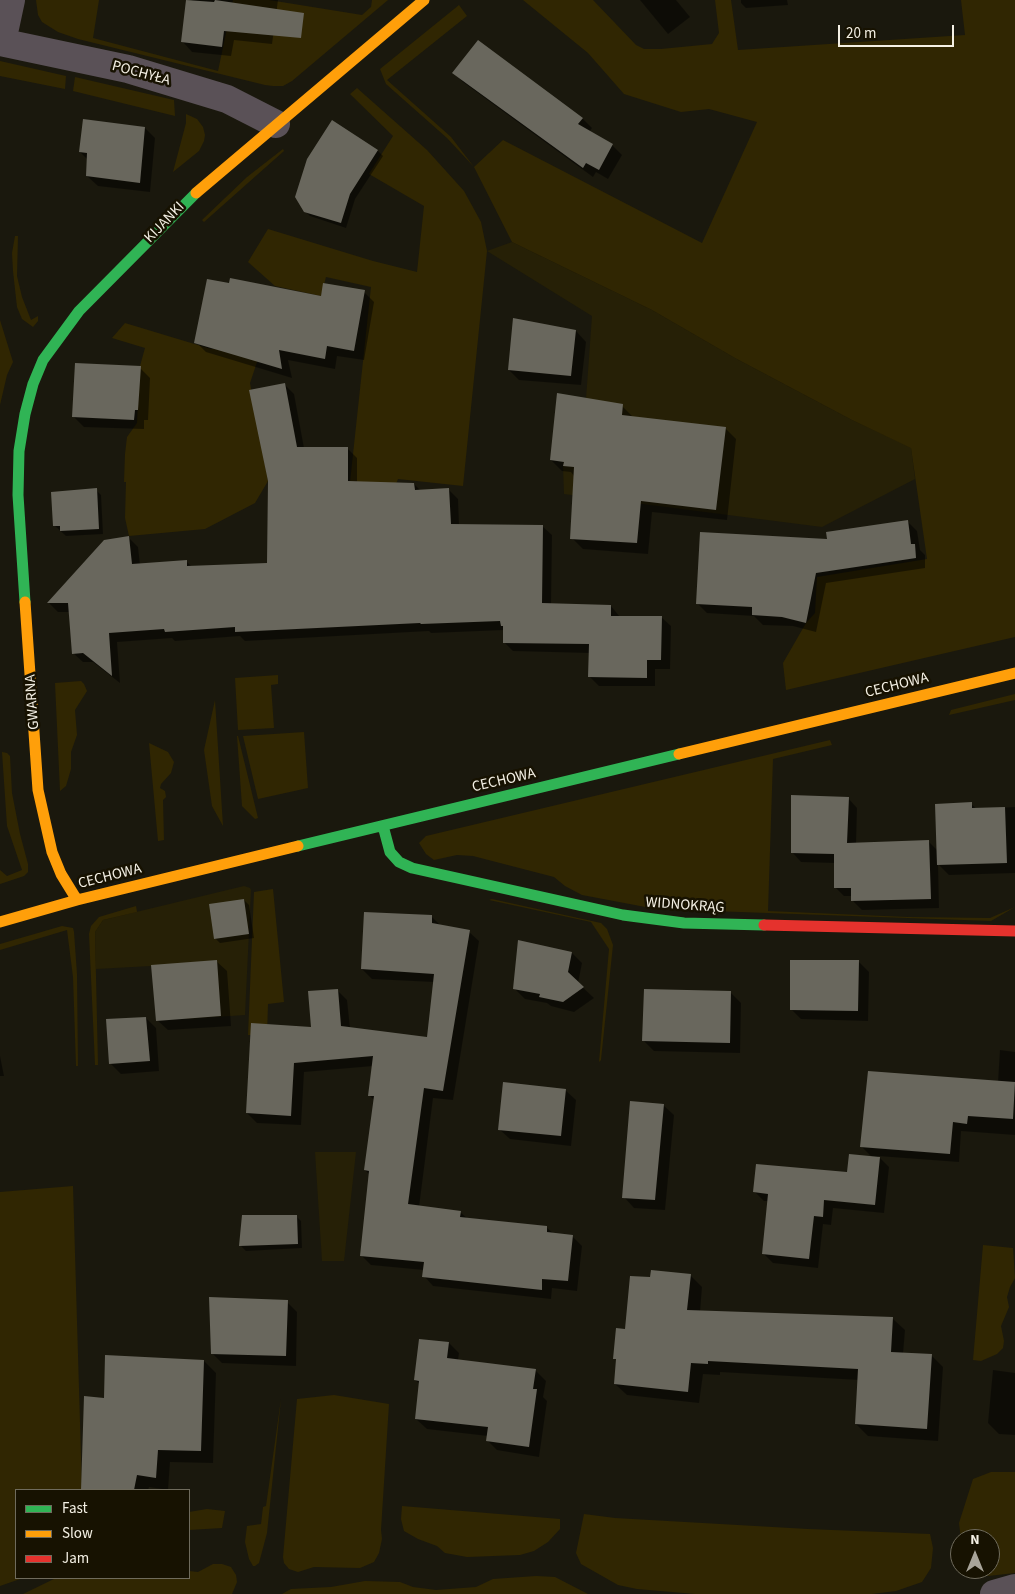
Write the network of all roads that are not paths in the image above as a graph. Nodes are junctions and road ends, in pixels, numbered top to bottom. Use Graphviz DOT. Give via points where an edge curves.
graph roads {
  1 [pos="11,0"];
  2 [pos="418,2"];
  3 [pos="1,42"];
  4 [pos="276,124"];
  5 [pos="9,495"];
  6 [pos="1015,673"];
  7 [pos="383,826"];
  8 [pos="77,900"];
  9 [pos="0,922"];
  10 [pos="1015,931"];
  11 [pos="1015,1588"];
  12 [pos="994,1594"];
  1 -- 3 [label="street"];
  2 -- 4 [label="street, KIJANKI"];
  3 -- 4 [label="street, POCHYŁA" via="128,69 228,99"];
  4 -- 5 [label="street, KIJANKI" via="194,194 79,311 42,360 32,384"];
  5 -- 8 [label="street, GWARNA" via="38,790 52,852"];
  6 -- 7 [label="street, CECHOWA"];
  7 -- 8 [label="street, CECHOWA"];
  7 -- 10 [label="street, WIDNOKRĄG" via="390,852 399,862 412,868 631,917 684,923"];
  8 -- 9 [label="street, CECHOWA"];
  11 -- 12 [label="street"];
}
